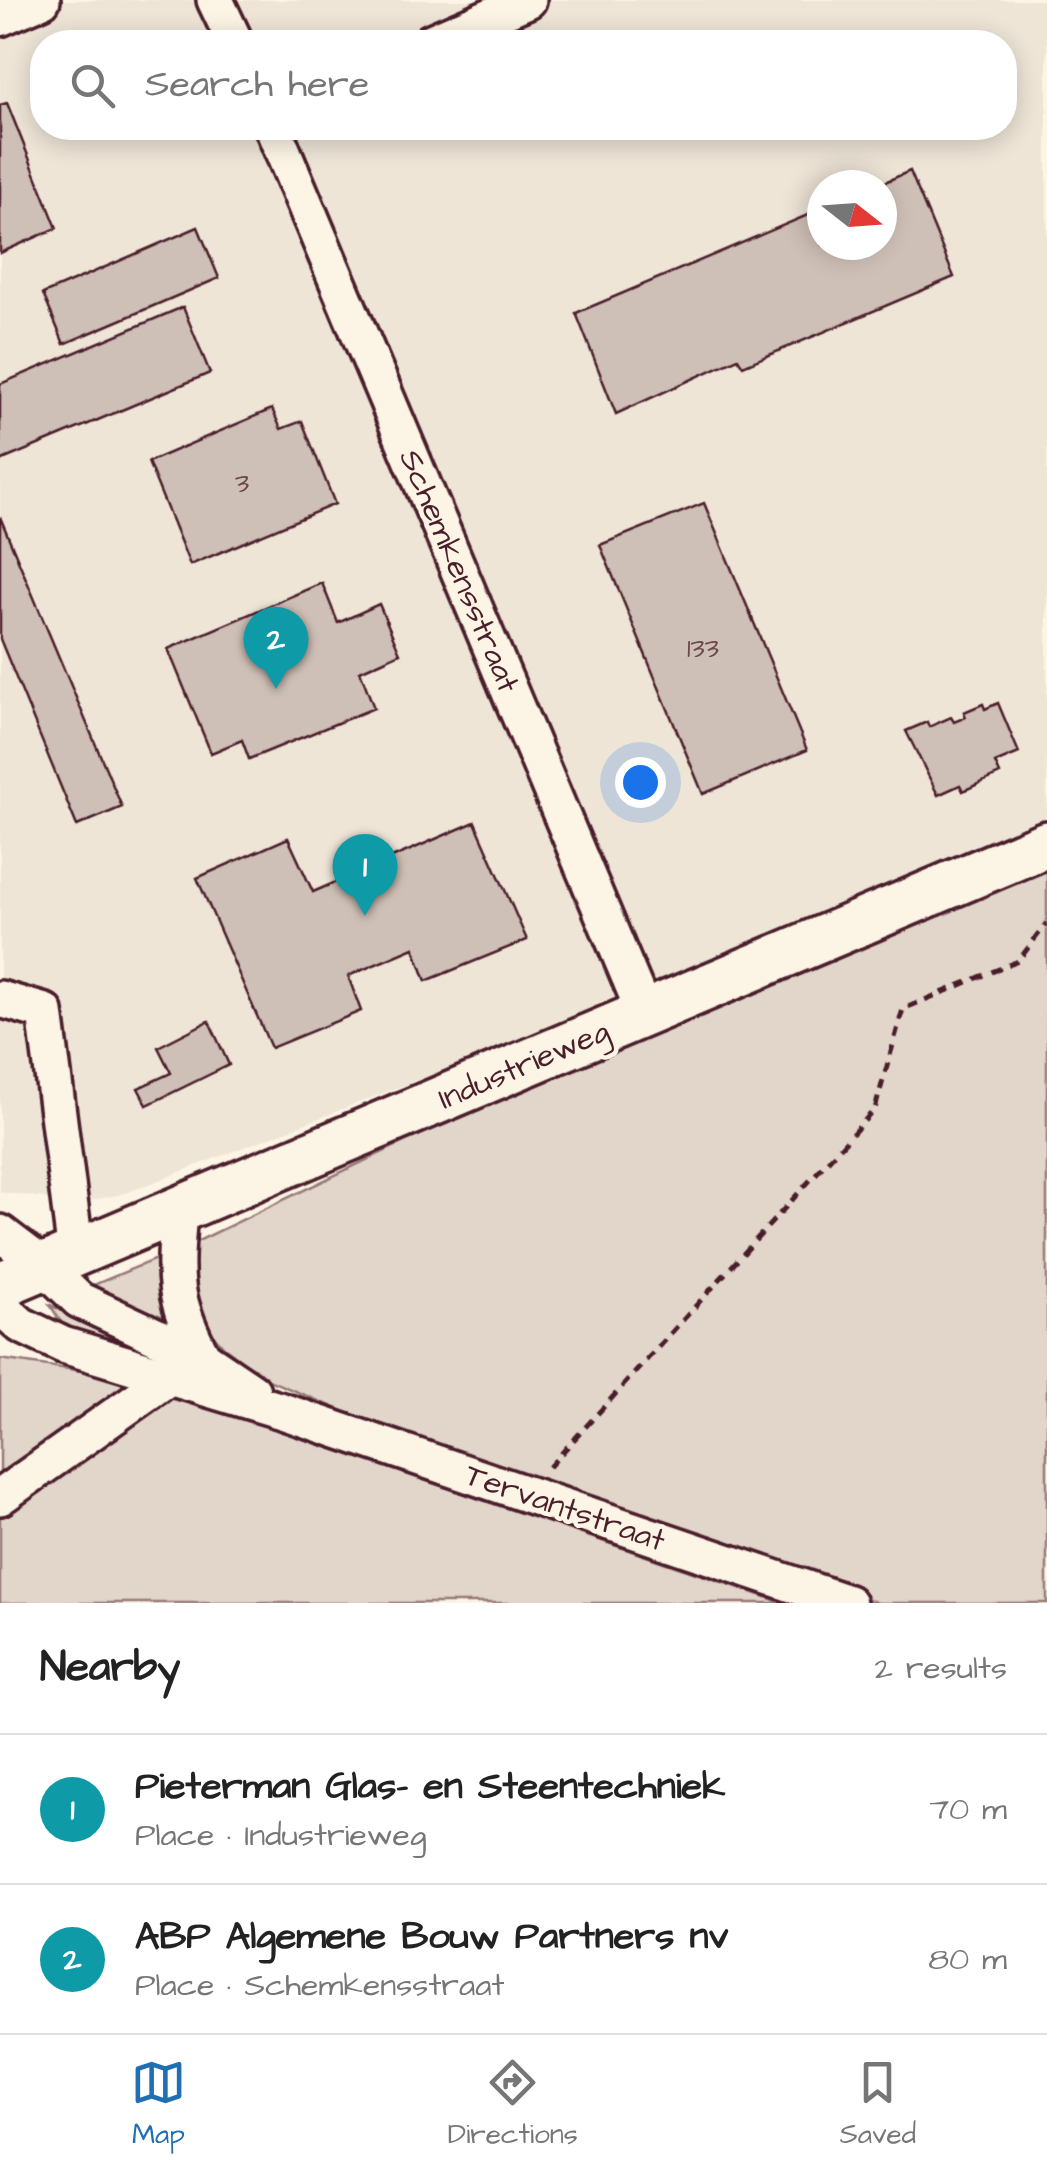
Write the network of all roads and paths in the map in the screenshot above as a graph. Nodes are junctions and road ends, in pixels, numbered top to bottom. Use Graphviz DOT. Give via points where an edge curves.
graph roads {
  1 [pos="42,0"];
  2 [pos="215,0"];
  3 [pos="528,0"];
  4 [pos="0,18"];
  5 [pos="229,30"];
  6 [pos="459,30"];
  7 [pos="279,140"];
  8 [pos="1047,844"];
  9 [pos="1047,923"];
  10 [pos="0,1000"];
  11 [pos="644,1014"];
  12 [pos="179,1210"];
  13 [pos="0,1233"];
  14 [pos="60,1260"];
  15 [pos="0,1285"];
  16 [pos="0,1306"];
  17 [pos="203,1358"];
  18 [pos="169,1377"];
  19 [pos="282,1411"];
  20 [pos="524,1496"];
  21 [pos="0,1497"];
  22 [pos="848,1603"];
  1 -- 4 [label="street"];
  2 -- 5 [label="street"];
  3 -- 6 [label="street"];
  7 -- 11 [label="street, Schemkensstraat"];
  8 -- 11 [label="main road, Industrieweg"];
  9 -- 20 [label="path" via="1018,961 903,1008 875,1109"];
  10 -- 14 [label="street" via="45,1012"];
  11 -- 12 [label="main road, Industrieweg"];
  12 -- 14 [label="main road, Industrieweg"];
  12 -- 17 [label="street" via="174,1280 182,1317"];
  13 -- 14 [label="street, Tervantstraat"];
  14 -- 15 [label="main road, Industrieweg"];
  14 -- 17 [label="street, Tervantstraat" via="79,1300"];
  16 -- 18 [label="street, Tervantstraat" via="63,1345"];
  17 -- 19 [label="street, Tervantstraat"];
  18 -- 19 [label="street, Tervantstraat"];
  18 -- 21 [label="street"];
  19 -- 20 [label="street, Tervantstraat"];
  20 -- 22 [label="street, Tervantstraat"];
}
